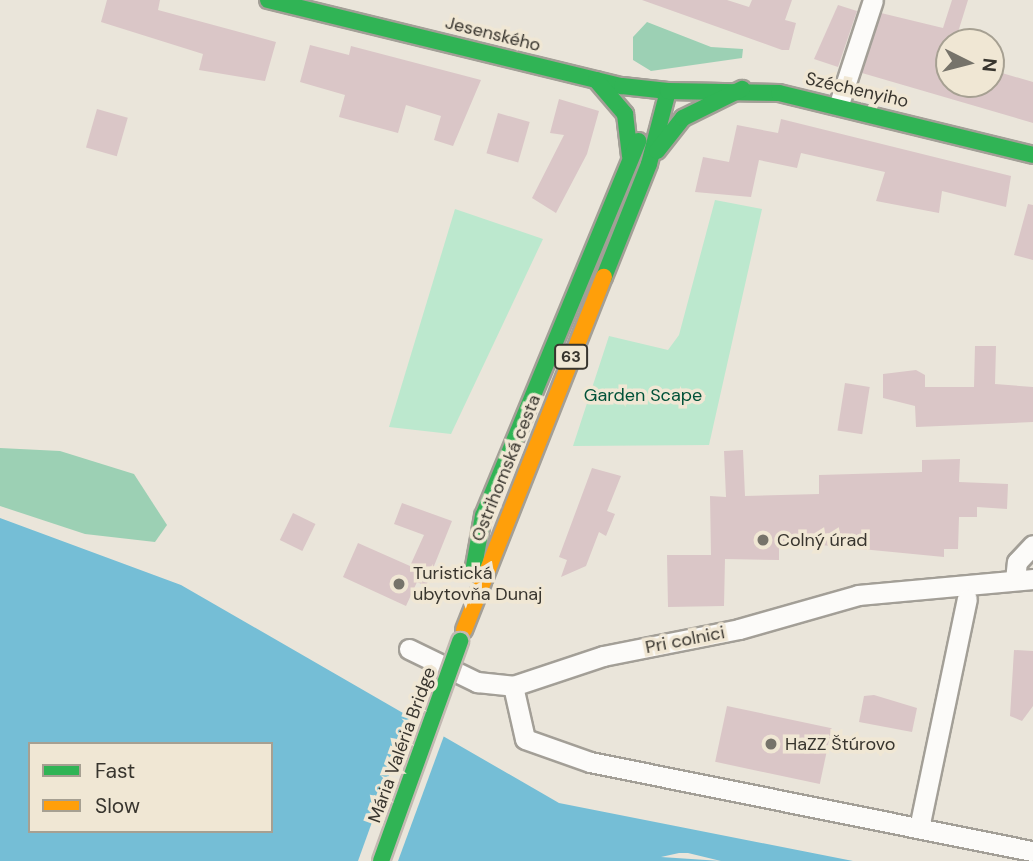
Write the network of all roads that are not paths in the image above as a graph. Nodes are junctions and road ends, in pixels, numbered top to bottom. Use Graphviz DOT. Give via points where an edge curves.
graph roads {
  1 [pos="268,0"];
  2 [pos="873,0"];
  3 [pos="596,80"];
  4 [pos="743,89"];
  5 [pos="668,91"];
  6 [pos="839,104"];
  7 [pos="659,118"];
  8 [pos="1033,155"];
  9 [pos="630,156"];
  10 [pos="649,164"];
  11 [pos="1033,545"];
  12 [pos="1024,580"];
  13 [pos="968,594"];
  14 [pos="462,636"];
  15 [pos="409,649"];
  16 [pos="513,686"];
  17 [pos="919,828"];
  18 [pos="1033,851"];
  19 [pos="381,861"];
  1 -- 3 [label="main road, Jesenského"];
  2 -- 6 [label="street"];
  3 -- 5 [label="main road, Jesenského"];
  3 -- 9 [label="main road" via="625,114"];
  4 -- 5 [label="main road, Széchenyiho"];
  4 -- 6 [label="main road, Széchenyiho"];
  4 -- 10 [label="main road" via="683,118"];
  5 -- 7 [label="main road, 63"];
  6 -- 8 [label="main road, Széchenyiho"];
  7 -- 9 [label="main road, 63"];
  7 -- 10 [label="main road, 63"];
  9 -- 14 [label="main road, 63" via="483,516"];
  10 -- 14 [label="main road, Ostrihomská cesta / 63"];
  11 -- 12 [label="street" via="1017,562"];
  12 -- 13 [label="street, Pri colnici"];
  13 -- 16 [label="street, Pri colnici" via="858,595 739,629 603,656"];
  13 -- 17 [label="street"];
  14 -- 19 [label="main road, Mária Valéria Bridge / 63, bridge"];
  15 -- 16 [label="street, Pri colnici" via="477,682"];
  16 -- 17 [label="street" via="525,739 590,762"];
  17 -- 18 [label="street"];
}
